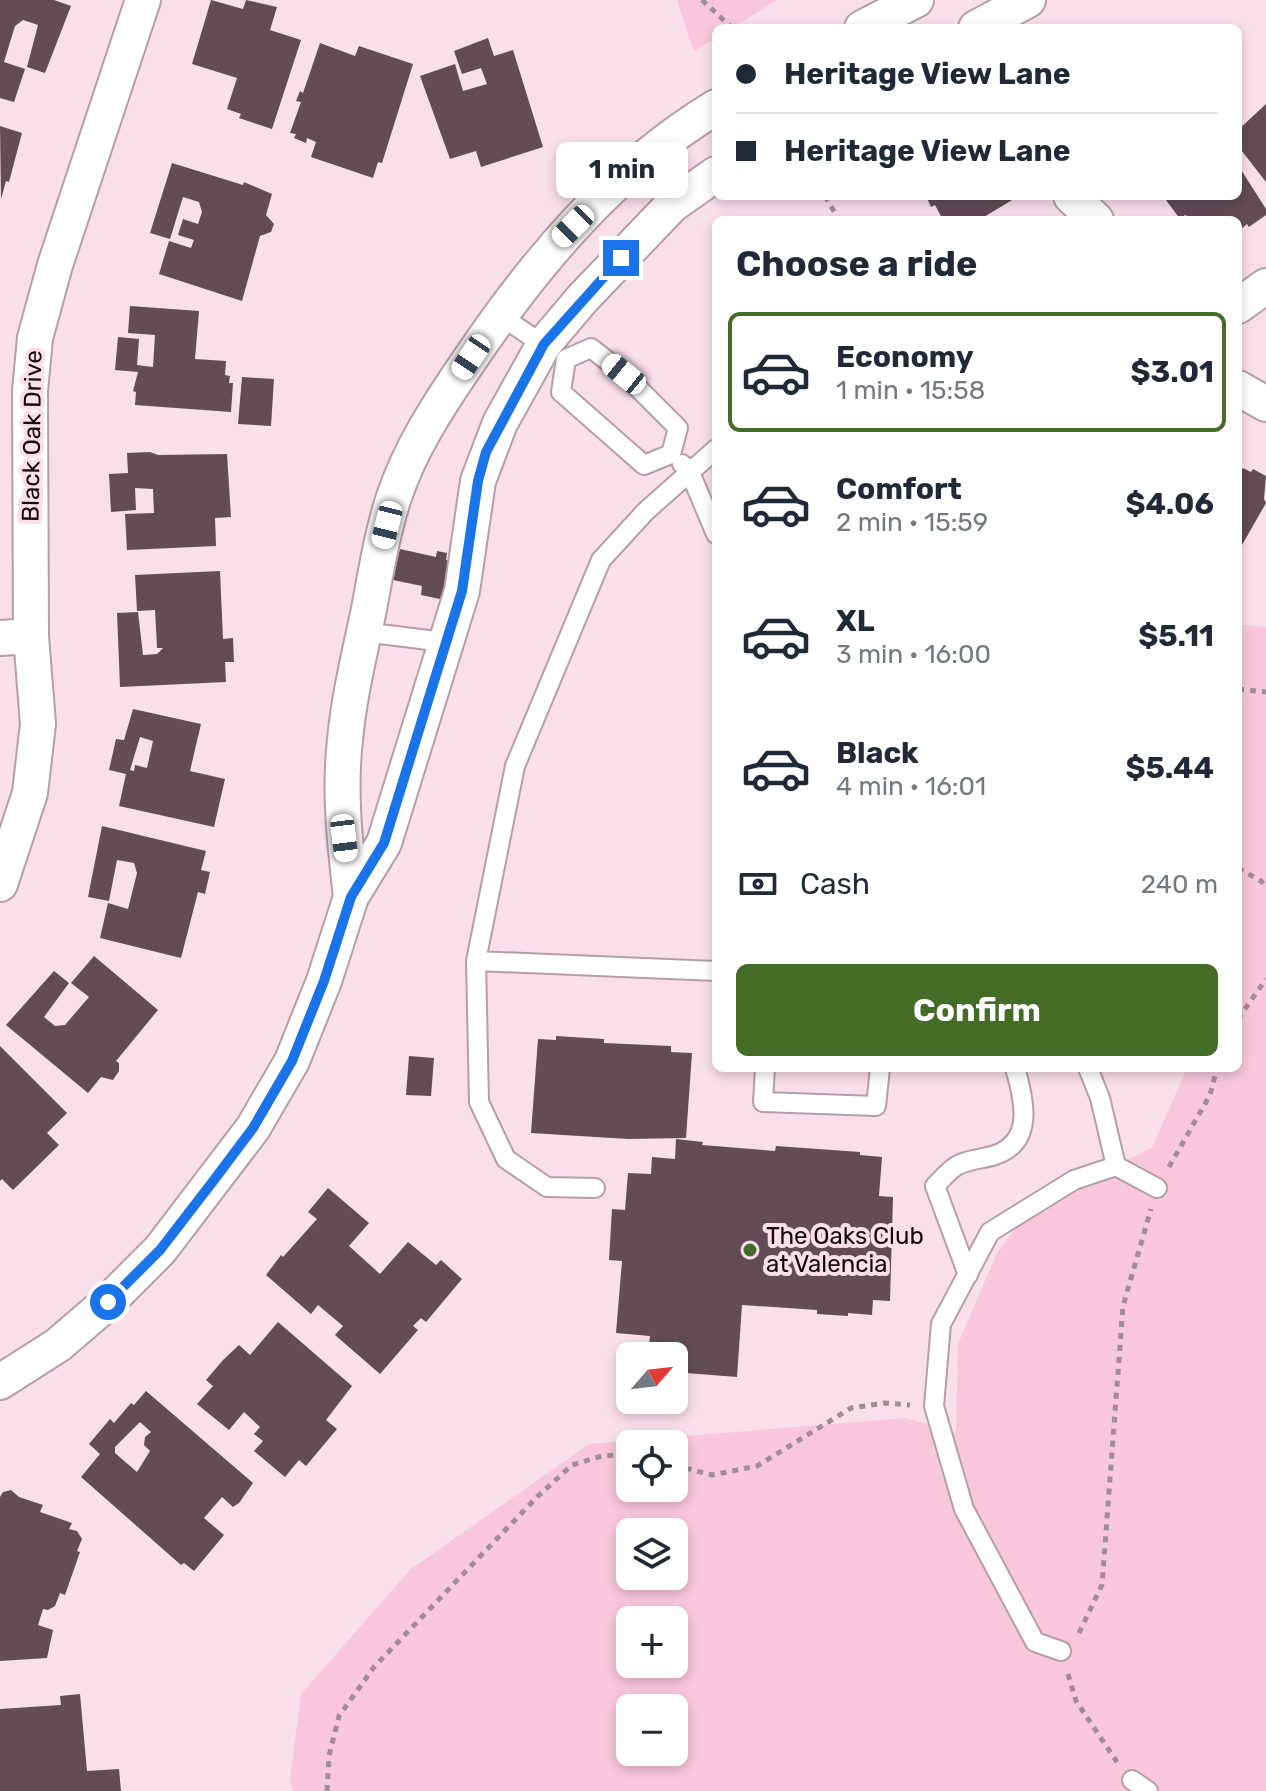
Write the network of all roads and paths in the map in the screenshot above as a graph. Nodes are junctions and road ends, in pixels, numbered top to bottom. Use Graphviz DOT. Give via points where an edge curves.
graph roads {
  1 [pos="143,0"];
  2 [pos="702,0"];
  3 [pos="916,0"];
  4 [pos="1028,0"];
  5 [pos="992,20"];
  6 [pos="728,24"];
  7 [pos="870,24"];
  8 [pos="712,110"];
  9 [pos="712,177"];
  10 [pos="1075,200"];
  11 [pos="1092,216"];
  12 [pos="1266,286"];
  13 [pos="1242,303"];
  14 [pos="499,315"];
  15 [pos="555,352"];
  16 [pos="1242,390"];
  17 [pos="1266,404"];
  18 [pos="712,452"];
  19 [pos="671,454"];
  20 [pos="689,470"];
  21 [pos="712,525"];
  22 [pos="364,632"];
  23 [pos="15,637"];
  24 [pos="444,642"];
  25 [pos="1242,689"];
  26 [pos="1266,692"];
  27 [pos="1242,871"];
  28 [pos="0,884"];
  29 [pos="1266,887"];
  30 [pos="351,897"];
  31 [pos="476,961"];
  32 [pos="712,971"];
  33 [pos="1266,979"];
  34 [pos="1242,1013"];
  35 [pos="765,1072"];
  36 [pos="880,1072"];
  37 [pos="1016,1072"];
  38 [pos="1090,1072"];
  39 [pos="1216,1072"];
  40 [pos="1116,1166"];
  41 [pos="595,1188"];
  42 [pos="1157,1188"];
  43 [pos="968,1275"];
  44 [pos="0,1382"];
  45 [pos="934,1406"];
  46 [pos="616,1455"];
  47 [pos="688,1469"];
  48 [pos="1061,1651"];
  49 [pos="1132,1780"];
  50 [pos="327,1791"];
  51 [pos="1148,1791"];
  1 -- 23 [label="street, Black Oak Drive" via="35,338"];
  2 -- 6 [label="path"];
  3 -- 7 [label="street"];
  4 -- 5 [label="street"];
  8 -- 14 [label="street" via="664,141 607,192 555,243"];
  9 -- 15 [label="street" via="672,205 582,299"];
  10 -- 11 [label="street"];
  12 -- 13 [label="street"];
  14 -- 15 [label="lane"];
  14 -- 22 [label="street" via="430,418 394,496"];
  15 -- 19 [label="lane" via="561,392 644,465"];
  15 -- 19 [label="lane" via="591,348 624,374 678,428"];
  15 -- 24 [label="street" via="486,452 462,591"];
  16 -- 17 [label="street"];
  18 -- 20 [label="lane"];
  19 -- 20 [label="lane"];
  20 -- 21 [label="lane"];
  20 -- 31 [label="lane" via="601,560 515,766"];
  22 -- 24 [label="lane"];
  22 -- 30 [label="street" via="345,741 344,838"];
  23 -- 28 [label="street, Black Oak Drive" via="38,724 30,793"];
  24 -- 30 [label="street" via="384,843"];
  25 -- 26 [label="path"];
  27 -- 29 [label="path"];
  30 -- 44 [label="street" via="292,1061 253,1128 160,1250 58,1345"];
  31 -- 32 [label="lane"];
  31 -- 41 [label="lane" via="479,1102 506,1159 547,1187"];
  33 -- 34 [label="path"];
  35 -- 36 [label="lane" via="763,1102 876,1106"];
  37 -- 43 [label="lane" via="1025,1117 1017,1139 999,1154 957,1165 935,1186"];
  38 -- 40 [label="lane"];
  39 -- 42 [label="path" via="1210,1095"];
  40 -- 42 [label="lane"];
  40 -- 43 [label="lane" via="1074,1180 990,1232"];
  42 -- 48 [label="path" via="1123,1306 1102,1585 1077,1636"];
  43 -- 45 [label="lane" via="941,1324"];
  45 -- 47 [label="path" via="885,1403 851,1408 757,1466 712,1475"];
  45 -- 48 [label="lane" via="964,1509 1035,1642"];
  46 -- 50 [label="path" via="572,1465 374,1667 339,1716"];
  48 -- 49 [label="path" via="1076,1701"];
  49 -- 51 [label="lane"];
}
